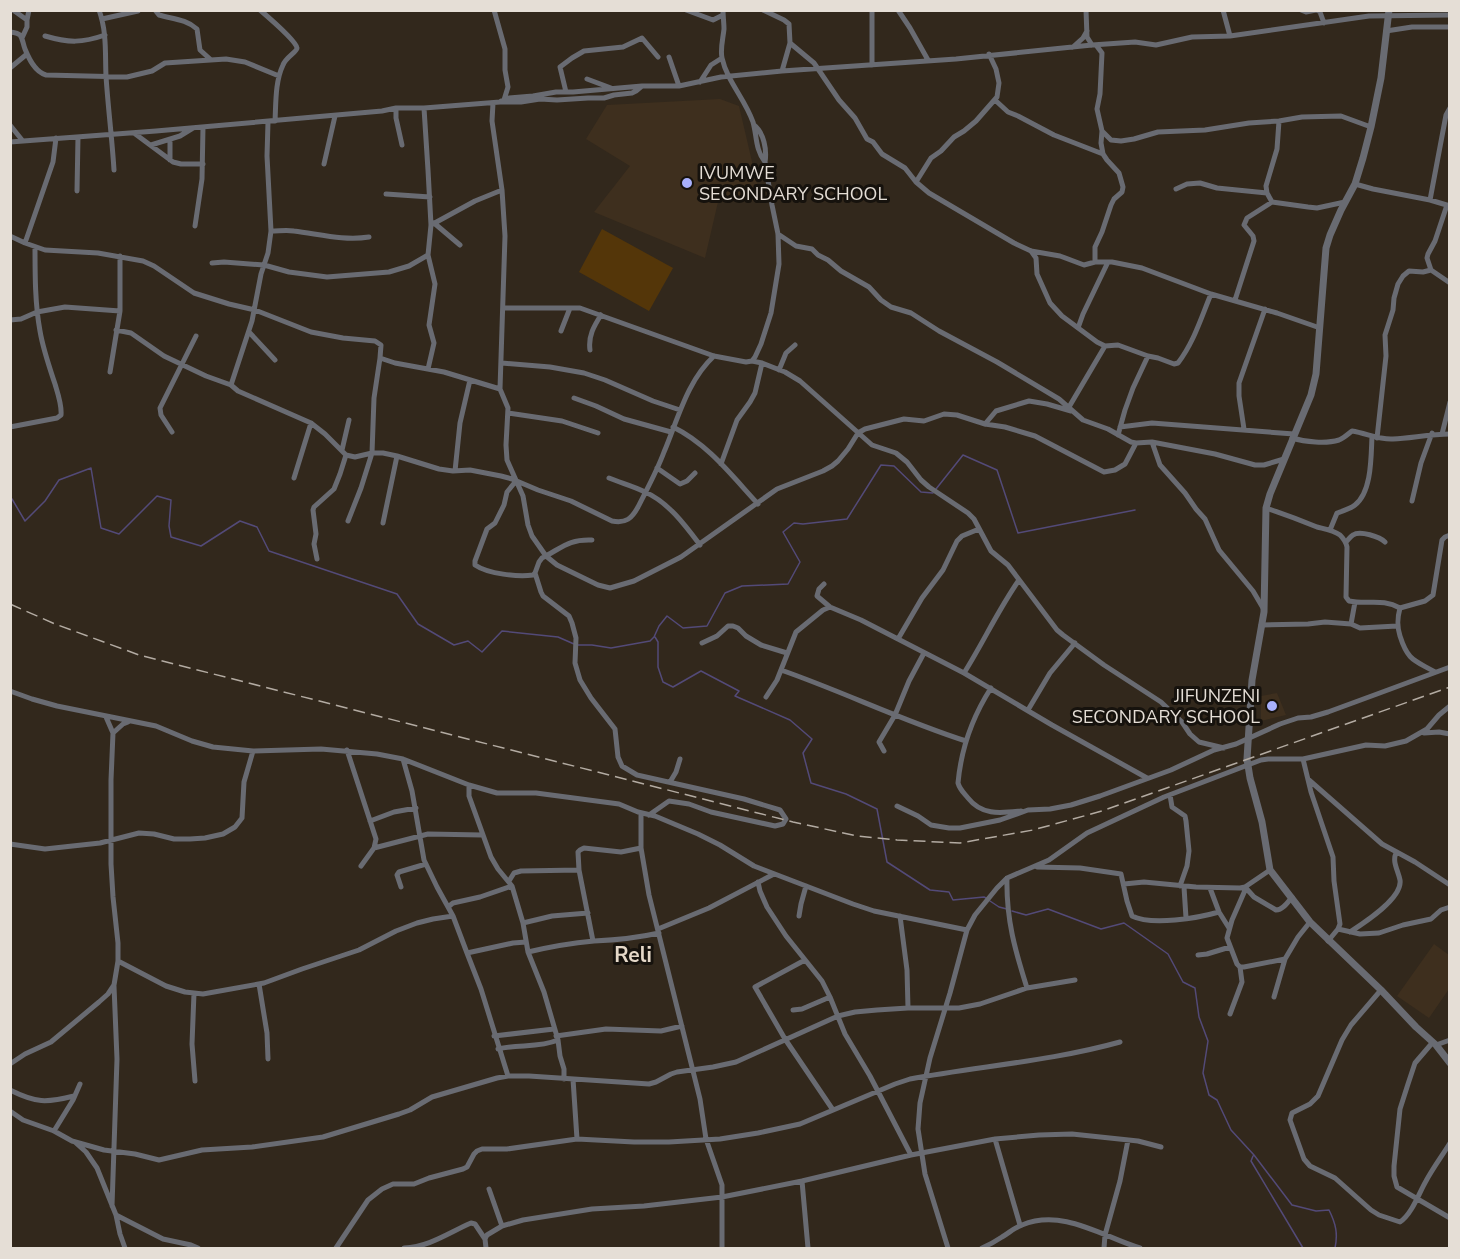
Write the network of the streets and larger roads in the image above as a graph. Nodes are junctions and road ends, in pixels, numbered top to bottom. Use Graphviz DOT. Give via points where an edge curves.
graph roads {
  1 [pos="13,10"];
  2 [pos="29,10"];
  3 [pos="99,10"];
  4 [pos="156,10"];
  5 [pos="260,10"];
  6 [pos="494,10"];
  7 [pos="686,10"];
  8 [pos="763,10"];
  9 [pos="872,10"];
  10 [pos="898,10"];
  11 [pos="1086,10"];
  12 [pos="1223,10"];
  13 [pos="1300,10"];
  14 [pos="1317,10"];
  15 [pos="138,11"];
  16 [pos="723,13"];
  17 [pos="1388,14"];
  18 [pos="1449,15"];
  19 [pos="102,19"];
  20 [pos="27,20"];
  21 [pos="1324,23"];
  22 [pos="1449,27"];
  23 [pos="1087,30"];
  24 [pos="1386,31"];
  25 [pos="10,32"];
  26 [pos="105,35"];
  27 [pos="45,36"];
  28 [pos="1230,36"];
  29 [pos="22,38"];
  30 [pos="790,43"];
  31 [pos="1094,45"];
  32 [pos="1072,48"];
  33 [pos="27,54"];
  34 [pos="989,54"];
  35 [pos="658,57"];
  36 [pos="669,57"];
  37 [pos="722,58"];
  38 [pos="210,59"];
  39 [pos="928,60"];
  40 [pos="872,65"];
  41 [pos="10,68"];
  42 [pos="818,68"];
  43 [pos="782,71"];
  44 [pos="279,76"];
  45 [pos="744,76"];
  46 [pos="106,77"];
  47 [pos="729,77"];
  48 [pos="587,79"];
  49 [pos="700,82"];
  50 [pos="642,86"];
  51 [pos="679,87"];
  52 [pos="612,88"];
  53 [pos="736,89"];
  54 [pos="566,92"];
  55 [pos="995,100"];
  56 [pos="499,102"];
  57 [pos="396,108"];
  58 [pos="424,108"];
  59 [pos="1449,108"];
  60 [pos="335,116"];
  61 [pos="275,121"];
  62 [pos="1279,121"];
  63 [pos="268,122"];
  64 [pos="10,125"];
  65 [pos="203,127"];
  66 [pos="1371,127"];
  67 [pos="194,128"];
  68 [pos="1102,131"];
  69 [pos="134,133"];
  70 [pos="112,134"];
  71 [pos="78,137"];
  72 [pos="56,138"];
  73 [pos="170,139"];
  74 [pos="22,140"];
  75 [pos="10,142"];
  76 [pos="151,145"];
  77 [pos="402,145"];
  78 [pos="1103,154"];
  79 [pos="170,160"];
  80 [pos="203,164"];
  81 [pos="324,164"];
  82 [pos="114,170"];
  83 [pos="916,182"];
  84 [pos="1354,184"];
  85 [pos="502,189"];
  86 [pos="1176,189"];
  87 [pos="77,191"];
  88 [pos="1267,193"];
  89 [pos="386,194"];
  90 [pos="430,197"];
  91 [pos="1430,200"];
  92 [pos="1272,201"];
  93 [pos="1345,202"];
  94 [pos="1448,206"];
  95 [pos="432,224"];
  96 [pos="195,226"];
  97 [pos="271,231"];
  98 [pos="778,234"];
  99 [pos="10,236"];
  100 [pos="369,237"];
  101 [pos="25,243"];
  102 [pos="460,245"];
  103 [pos="35,248"];
  104 [pos="1031,251"];
  105 [pos="428,255"];
  106 [pos="120,256"];
  107 [pos="1095,262"];
  108 [pos="1108,262"];
  109 [pos="212,263"];
  110 [pos="264,265"];
  111 [pos="1431,270"];
  112 [pos="1449,283"];
  113 [pos="1211,294"];
  114 [pos="1235,300"];
  115 [pos="503,308"];
  116 [pos="570,308"];
  117 [pos="1265,309"];
  118 [pos="255,310"];
  119 [pos="120,311"];
  120 [pos="37,312"];
  121 [pos="601,315"];
  122 [pos="10,320"];
  123 [pos="1078,328"];
  124 [pos="1320,328"];
  125 [pos="116,330"];
  126 [pos="561,331"];
  127 [pos="249,332"];
  128 [pos="196,336"];
  129 [pos="795,345"];
  130 [pos="1105,346"];
  131 [pos="590,350"];
  132 [pos="714,356"];
  133 [pos="1148,356"];
  134 [pos="380,358"];
  135 [pos="275,360"];
  136 [pos="752,361"];
  137 [pos="502,363"];
  138 [pos="762,363"];
  139 [pos="181,364"];
  140 [pos="428,369"];
  141 [pos="779,370"];
  142 [pos="110,372"];
  143 [pos="470,380"];
  144 [pos="231,385"];
  145 [pos="500,389"];
  146 [pos="574,398"];
  147 [pos="1449,402"];
  148 [pos="1069,407"];
  149 [pos="680,410"];
  150 [pos="508,413"];
  151 [pos="1074,413"];
  152 [pos="349,420"];
  153 [pos="311,423"];
  154 [pos="985,424"];
  155 [pos="10,427"];
  156 [pos="1120,427"];
  157 [pos="1244,429"];
  158 [pos="672,430"];
  159 [pos="172,432"];
  160 [pos="598,433"];
  161 [pos="858,433"];
  162 [pos="1432,434"];
  163 [pos="1442,434"];
  164 [pos="1449,434"];
  165 [pos="1118,435"];
  166 [pos="1293,436"];
  167 [pos="1375,437"];
  168 [pos="1152,442"];
  169 [pos="1136,443"];
  170 [pos="344,453"];
  171 [pos="372,453"];
  172 [pos="397,456"];
  173 [pos="1284,459"];
  174 [pos="721,464"];
  175 [pos="657,468"];
  176 [pos="455,471"];
  177 [pos="695,473"];
  178 [pos="294,478"];
  179 [pos="609,478"];
  180 [pos="516,481"];
  181 [pos="646,492"];
  182 [pos="1412,501"];
  183 [pos="758,504"];
  184 [pos="1266,508"];
  185 [pos="348,521"];
  186 [pos="383,523"];
  187 [pos="979,529"];
  188 [pos="1330,530"];
  189 [pos="1449,535"];
  190 [pos="592,540"];
  191 [pos="1346,542"];
  192 [pos="1385,543"];
  193 [pos="700,545"];
  194 [pos="546,556"];
  195 [pos="317,559"];
  196 [pos="536,573"];
  197 [pos="1019,580"];
  198 [pos="824,584"];
  199 [pos="1355,602"];
  200 [pos="830,607"];
  201 [pos="1400,608"];
  202 [pos="1264,609"];
  203 [pos="1351,624"];
  204 [pos="1262,625"];
  205 [pos="1397,626"];
  206 [pos="898,639"];
  207 [pos="702,643"];
  208 [pos="1075,643"];
  209 [pos="787,653"];
  210 [pos="924,653"];
  211 [pos="1449,667"];
  212 [pos="782,670"];
  213 [pos="1436,672"];
  214 [pos="964,673"];
  215 [pos="992,688"];
  216 [pos="10,691"];
  217 [pos="766,698"];
  218 [pos="1449,706"];
  219 [pos="1028,710"];
  220 [pos="895,715"];
  221 [pos="106,717"];
  222 [pos="129,721"];
  223 [pos="113,733"];
  224 [pos="1422,733"];
  225 [pos="1449,734"];
  226 [pos="1248,738"];
  227 [pos="966,741"];
  228 [pos="1224,748"];
  229 [pos="347,750"];
  230 [pos="253,751"];
  231 [pos="884,751"];
  232 [pos="403,759"];
  233 [pos="680,759"];
  234 [pos="1303,759"];
  235 [pos="1248,765"];
  236 [pos="1148,778"];
  237 [pos="1308,779"];
  238 [pos="670,782"];
  239 [pos="469,785"];
  240 [pos="1170,795"];
  241 [pos="897,806"];
  242 [pos="416,808"];
  243 [pos="1028,810"];
  244 [pos="641,813"];
  245 [pos="649,815"];
  246 [pos="370,821"];
  247 [pos="482,835"];
  248 [pos="420,836"];
  249 [pos="112,840"];
  250 [pos="10,844"];
  251 [pos="374,848"];
  252 [pos="641,848"];
  253 [pos="1396,853"];
  254 [pos="426,864"];
  255 [pos="361,866"];
  256 [pos="1036,867"];
  257 [pos="579,870"];
  258 [pos="1270,870"];
  259 [pos="774,874"];
  260 [pos="1007,878"];
  261 [pos="758,882"];
  262 [pos="511,884"];
  263 [pos="1124,884"];
  264 [pos="1449,885"];
  265 [pos="806,886"];
  266 [pos="1182,886"];
  267 [pos="401,887"];
  268 [pos="1210,888"];
  269 [pos="1246,888"];
  270 [pos="1292,897"];
  271 [pos="448,906"];
  272 [pos="1449,907"];
  273 [pos="1219,912"];
  274 [pos="588,913"];
  275 [pos="453,916"];
  276 [pos="799,916"];
  277 [pos="900,916"];
  278 [pos="1186,918"];
  279 [pos="1310,922"];
  280 [pos="523,923"];
  281 [pos="1229,928"];
  282 [pos="1338,929"];
  283 [pos="967,930"];
  284 [pos="659,931"];
  285 [pos="1350,932"];
  286 [pos="593,941"];
  287 [pos="1328,941"];
  288 [pos="526,942"];
  289 [pos="1230,946"];
  290 [pos="528,951"];
  291 [pos="467,952"];
  292 [pos="1198,955"];
  293 [pos="1285,959"];
  294 [pos="805,960"];
  295 [pos="118,961"];
  296 [pos="1240,967"];
  297 [pos="1075,980"];
  298 [pos="259,984"];
  299 [pos="114,985"];
  300 [pos="1027,988"];
  301 [pos="1381,990"];
  302 [pos="194,993"];
  303 [pos="1274,997"];
  304 [pos="830,998"];
  305 [pos="908,1008"];
  306 [pos="946,1009"];
  307 [pos="793,1010"];
  308 [pos="1230,1014"];
  309 [pos="838,1016"];
  310 [pos="682,1026"];
  311 [pos="554,1029"];
  312 [pos="495,1036"];
  313 [pos="557,1038"];
  314 [pos="785,1040"];
  315 [pos="1449,1040"];
  316 [pos="1120,1042"];
  317 [pos="1434,1043"];
  318 [pos="498,1049"];
  319 [pos="268,1059"];
  320 [pos="1449,1063"];
  321 [pos="10,1064"];
  322 [pos="693,1069"];
  323 [pos="508,1076"];
  324 [pos="926,1076"];
  325 [pos="564,1079"];
  326 [pos="573,1079"];
  327 [pos="195,1081"];
  328 [pos="80,1084"];
  329 [pos="10,1090"];
  330 [pos="877,1091"];
  331 [pos="74,1096"];
  332 [pos="833,1110"];
  333 [pos="10,1112"];
  334 [pos="54,1131"];
  335 [pos="577,1139"];
  336 [pos="995,1139"];
  337 [pos="706,1140"];
  338 [pos="1128,1140"];
  339 [pos="72,1141"];
  340 [pos="1449,1143"];
  341 [pos="1161,1147"];
  342 [pos="114,1152"];
  343 [pos="922,1154"];
  344 [pos="911,1155"];
  345 [pos="802,1181"];
  346 [pos="489,1189"];
  347 [pos="722,1197"];
  348 [pos="1417,1198"];
  349 [pos="112,1206"];
  350 [pos="116,1215"];
  351 [pos="1449,1218"];
  352 [pos="1020,1225"];
  353 [pos="502,1226"];
  354 [pos="1105,1235"];
  355 [pos="485,1239"];
  356 [pos="125,1248"];
  357 [pos="198,1248"];
  358 [pos="336,1248"];
  359 [pos="404,1248"];
  360 [pos="486,1248"];
  361 [pos="722,1248"];
  362 [pos="808,1248"];
  363 [pos="948,1248"];
  364 [pos="982,1248"];
  365 [pos="1104,1248"];
  366 [pos="1140,1248"];
  1 -- 20 [label="street"];
  2 -- 20 [label="street"];
  3 -- 19 [label="street"];
  4 -- 38 [label="street" via="159,15 195,27 200,51"];
  5 -- 44 [label="street" via="296,44 295,53 286,58"];
  6 -- 56 [label="street" via="505,49 508,87"];
  7 -- 16 [label="street" via="713,20"];
  8 -- 30 [label="street" via="787,22"];
  9 -- 40 [label="street"];
  10 -- 39 [label="street"];
  11 -- 23 [label="street"];
  12 -- 28 [label="street"];
  13 -- 14 [label="street"];
  14 -- 21 [label="street"];
  15 -- 19 [label="street"];
  16 -- 37 [label="street"];
  17 -- 18 [label="street"];
  17 -- 21 [label="street"];
  17 -- 24 [label="street"];
  19 -- 26 [label="street"];
  20 -- 29 [label="street"];
  21 -- 28 [label="street"];
  22 -- 24 [label="street"];
  23 -- 31 [label="street"];
  23 -- 32 [label="street"];
  24 -- 66 [label="street"];
  25 -- 29 [label="street"];
  26 -- 27 [label="street" via="79,42"];
  26 -- 46 [label="street"];
  28 -- 31 [label="street" via="1192,37 1156,45"];
  29 -- 33 [label="street"];
  30 -- 42 [label="street"];
  30 -- 43 [label="street"];
  31 -- 32 [label="street"];
  31 -- 68 [label="street" via="1102,53 1097,109"];
  32 -- 34 [label="street"];
  33 -- 41 [label="street"];
  33 -- 46 [label="street" via="42,74"];
  34 -- 39 [label="street"];
  34 -- 55 [label="street" via="999,83"];
  35 -- 54 [label="street" via="642,38 623,47 584,51 560,68"];
  36 -- 51 [label="street"];
  37 -- 47 [label="street"];
  37 -- 49 [label="street" via="711,65"];
  38 -- 44 [label="street" via="239,60"];
  38 -- 46 [label="street" via="165,63 133,76"];
  39 -- 40 [label="street"];
  40 -- 42 [label="street"];
  42 -- 43 [label="street"];
  42 -- 83 [label="street" via="867,139 888,159 905,168"];
  43 -- 45 [label="street"];
  44 -- 61 [label="street"];
  45 -- 47 [label="street"];
  45 -- 53 [label="street"];
  46 -- 70 [label="street"];
  47 -- 49 [label="street"];
  47 -- 53 [label="street"];
  48 -- 52 [label="street"];
  49 -- 51 [label="street"];
  50 -- 51 [label="street"];
  50 -- 52 [label="street"];
  50 -- 56 [label="street" via="636,92 604,98"];
  52 -- 54 [label="street"];
  53 -- 98 [label="street" via="754,125 765,162"];
  54 -- 56 [label="street"];
  55 -- 78 [label="street" via="1008,112 1054,135"];
  55 -- 83 [label="street" via="931,158"];
  56 -- 58 [label="street"];
  56 -- 85 [label="street" via="492,121"];
  57 -- 58 [label="street"];
  57 -- 60 [label="street"];
  57 -- 77 [label="street"];
  58 -- 90 [label="street"];
  59 -- 91 [label="street"];
  60 -- 61 [label="street"];
  60 -- 81 [label="street"];
  61 -- 63 [label="street"];
  62 -- 66 [label="street" via="1341,116"];
  62 -- 68 [label="street" via="1158,132 1114,141"];
  62 -- 88 [label="street"];
  63 -- 65 [label="street"];
  63 -- 97 [label="street"];
  64 -- 74 [label="street"];
  65 -- 67 [label="street"];
  65 -- 80 [label="street"];
  66 -- 84 [label="street"];
  67 -- 69 [label="street"];
  67 -- 73 [label="street"];
  68 -- 78 [label="street"];
  69 -- 70 [label="street"];
  69 -- 76 [label="street"];
  70 -- 71 [label="street"];
  70 -- 82 [label="street"];
  71 -- 72 [label="street"];
  71 -- 87 [label="street"];
  72 -- 74 [label="street"];
  72 -- 101 [label="street" via="53,162"];
  73 -- 76 [label="street"];
  73 -- 79 [label="street"];
  74 -- 75 [label="street"];
  76 -- 79 [label="street"];
  78 -- 107 [label="street" via="1119,173 1123,187 1114,198 1095,247"];
  79 -- 80 [label="street"];
  80 -- 96 [label="street"];
  83 -- 104 [label="street"];
  84 -- 91 [label="street"];
  84 -- 93 [label="street"];
  85 -- 95 [label="street"];
  85 -- 115 [label="street"];
  86 -- 88 [label="street" via="1200,183"];
  88 -- 92 [label="street"];
  89 -- 90 [label="street"];
  90 -- 95 [label="street"];
  91 -- 94 [label="street"];
  92 -- 93 [label="street" via="1317,208"];
  92 -- 114 [label="street" via="1243,223 1255,240"];
  93 -- 124 [label="street" via="1326,248"];
  94 -- 111 [label="street" via="1427,255"];
  95 -- 102 [label="street"];
  95 -- 105 [label="street"];
  97 -- 100 [label="street"];
  97 -- 110 [label="street"];
  98 -- 136 [label="street" via="775,295"];
  98 -- 148 [label="street" via="796,246 812,249 869,287 891,307 911,313"];
  99 -- 101 [label="street"];
  101 -- 103 [label="street"];
  103 -- 106 [label="street"];
  103 -- 120 [label="street"];
  104 -- 107 [label="street" via="1085,265"];
  104 -- 123 [label="street" via="1050,303"];
  105 -- 110 [label="street" via="394,271 335,277"];
  105 -- 140 [label="street" via="435,289 429,325 434,343"];
  106 -- 118 [label="street" via="149,263 194,293"];
  106 -- 119 [label="street"];
  107 -- 108 [label="street"];
  108 -- 113 [label="street" via="1142,268"];
  108 -- 123 [label="street"];
  109 -- 110 [label="street"];
  110 -- 118 [label="street"];
  111 -- 112 [label="street"];
  111 -- 167 [label="street" via="1409,271 1398,284 1385,335 1386,356"];
  113 -- 114 [label="street"];
  113 -- 133 [label="street" via="1178,363"];
  114 -- 117 [label="street"];
  115 -- 116 [label="street"];
  115 -- 137 [label="street"];
  116 -- 121 [label="street"];
  116 -- 126 [label="street"];
  117 -- 124 [label="street"];
  117 -- 157 [label="street" via="1239,383"];
  118 -- 127 [label="street"];
  118 -- 134 [label="street" via="311,333 379,343"];
  119 -- 120 [label="street" via="73,307"];
  119 -- 125 [label="street"];
  120 -- 122 [label="street"];
  120 -- 155 [label="street" via="61,416"];
  121 -- 131 [label="street" via="592,329"];
  121 -- 132 [label="street"];
  123 -- 130 [label="street"];
  124 -- 166 [label="street" via="1314,385"];
  125 -- 139 [label="street" via="135,335"];
  125 -- 142 [label="street"];
  127 -- 135 [label="street"];
  127 -- 144 [label="street"];
  128 -- 139 [label="street"];
  129 -- 141 [label="street" via="786,353"];
  130 -- 133 [label="street" via="1118,345"];
  130 -- 148 [label="street"];
  132 -- 136 [label="street"];
  132 -- 149 [label="street" via="700,372"];
  133 -- 156 [label="street"];
  134 -- 140 [label="street"];
  134 -- 171 [label="street"];
  136 -- 138 [label="street"];
  137 -- 145 [label="street"];
  137 -- 149 [label="street" via="584,373"];
  138 -- 141 [label="street"];
  138 -- 174 [label="street" via="755,393 737,420"];
  139 -- 144 [label="street"];
  139 -- 159 [label="street" via="160,408"];
  140 -- 143 [label="street"];
  141 -- 161 [label="street" via="800,381"];
  143 -- 145 [label="street"];
  143 -- 176 [label="street"];
  144 -- 153 [label="street"];
  145 -- 150 [label="street"];
  146 -- 158 [label="street" via="624,420"];
  147 -- 163 [label="street"];
  148 -- 151 [label="street"];
  149 -- 158 [label="street"];
  150 -- 160 [label="street" via="562,421"];
  150 -- 180 [label="street" via="506,454"];
  151 -- 154 [label="street" via="1029,401 996,411"];
  151 -- 165 [label="street"];
  152 -- 170 [label="street"];
  153 -- 170 [label="street"];
  153 -- 178 [label="street"];
  154 -- 161 [label="street" via="944,414 924,421 904,419"];
  154 -- 169 [label="street" via="1035,436 1104,472 1125,464"];
  156 -- 157 [label="street" via="1152,423"];
  156 -- 165 [label="street"];
  157 -- 166 [label="street"];
  158 -- 174 [label="street" via="692,437"];
  158 -- 175 [label="street"];
  161 -- 183 [label="street" via="832,466 777,489"];
  161 -- 187 [label="street" via="874,447 903,459 929,487 968,513"];
  162 -- 163 [label="street"];
  162 -- 167 [label="street"];
  162 -- 182 [label="street"];
  163 -- 164 [label="street"];
  165 -- 169 [label="street"];
  166 -- 167 [label="street" via="1309,442 1336,441 1352,431"];
  166 -- 173 [label="street"];
  167 -- 188 [label="street" via="1369,479 1362,495 1355,505 1337,513"];
  168 -- 169 [label="street"];
  168 -- 173 [label="street" via="1255,465"];
  168 -- 202 [label="street" via="1160,465 1205,519 1216,546"];
  170 -- 171 [label="street"];
  170 -- 195 [label="street" via="334,489 313,510"];
  171 -- 172 [label="street"];
  171 -- 185 [label="street"];
  172 -- 176 [label="street"];
  172 -- 186 [label="street"];
  173 -- 184 [label="street"];
  174 -- 183 [label="street"];
  175 -- 177 [label="street" via="680,484"];
  175 -- 181 [label="street"];
  176 -- 180 [label="street"];
  179 -- 181 [label="street"];
  180 -- 181 [label="street" via="618,522 634,515"];
  180 -- 194 [label="street" via="530,531"];
  180 -- 196 [label="street" via="507,492 495,523 487,530 474,563 499,573"];
  181 -- 193 [label="street" via="678,517"];
  183 -- 193 [label="street"];
  184 -- 188 [label="street"];
  184 -- 202 [label="street"];
  187 -- 197 [label="street" via="992,552"];
  187 -- 206 [label="street" via="957,541"];
  188 -- 191 [label="street"];
  189 -- 201 [label="street" via="1442,540 1433,595 1421,603"];
  190 -- 194 [label="street" via="572,542"];
  191 -- 192 [label="street" via="1357,533 1378,537"];
  191 -- 199 [label="street" via="1346,598"];
  193 -- 194 [label="street" via="614,588 598,585"];
  194 -- 196 [label="street" via="540,560"];
  196 -- 238 [label="street" via="543,596 568,616 575,631 575,663 580,680 615,729 622,766 637,775"];
  197 -- 208 [label="street" via="1057,630"];
  197 -- 214 [label="street"];
  198 -- 200 [label="street" via="817,596"];
  199 -- 201 [label="street" via="1386,602"];
  199 -- 203 [label="street"];
  200 -- 206 [label="street"];
  200 -- 209 [label="street" via="796,632"];
  201 -- 205 [label="street"];
  202 -- 204 [label="street"];
  203 -- 204 [label="street"];
  203 -- 205 [label="street" via="1360,628"];
  204 -- 226 [label="street" via="1252,680"];
  205 -- 213 [label="street" via="1406,652"];
  206 -- 210 [label="street"];
  207 -- 209 [label="street" via="733,626 761,645"];
  208 -- 219 [label="street" via="1050,673"];
  208 -- 228 [label="street" via="1161,702 1199,742"];
  209 -- 212 [label="street"];
  210 -- 214 [label="street"];
  210 -- 220 [label="street"];
  211 -- 213 [label="street"];
  212 -- 217 [label="street"];
  212 -- 220 [label="street"];
  213 -- 226 [label="street"];
  214 -- 215 [label="street"];
  215 -- 219 [label="street"];
  215 -- 227 [label="street"];
  216 -- 221 [label="street"];
  218 -- 224 [label="street"];
  219 -- 236 [label="street"];
  220 -- 227 [label="street"];
  220 -- 231 [label="street" via="879,742"];
  221 -- 222 [label="street"];
  221 -- 223 [label="street"];
  222 -- 223 [label="street"];
  222 -- 230 [label="street" via="156,726 213,747"];
  223 -- 249 [label="street"];
  224 -- 225 [label="street"];
  224 -- 234 [label="street" via="1399,743 1366,745"];
  226 -- 228 [label="street"];
  226 -- 235 [label="street"];
  227 -- 243 [label="street" via="958,783 972,803 987,812"];
  228 -- 236 [label="street"];
  229 -- 230 [label="street"];
  229 -- 232 [label="street"];
  229 -- 246 [label="street"];
  230 -- 249 [label="street" via="244,782 242,818 224,834 174,839 144,833"];
  232 -- 239 [label="street"];
  232 -- 242 [label="street"];
  233 -- 238 [label="street"];
  234 -- 235 [label="street" via="1268,759"];
  234 -- 237 [label="street"];
  235 -- 240 [label="street"];
  235 -- 258 [label="street"];
  236 -- 243 [label="street" via="1086,801"];
  237 -- 253 [label="street"];
  237 -- 282 [label="street" via="1333,856"];
  238 -- 245 [label="street" via="780,810 785,822 775,826 669,801"];
  239 -- 244 [label="street" via="497,793 536,793 613,803"];
  239 -- 247 [label="street"];
  240 -- 256 [label="street" via="1087,833"];
  240 -- 266 [label="street" via="1172,807 1186,821 1189,851"];
  241 -- 243 [label="street" via="931,825 950,828 1000,820"];
  242 -- 246 [label="street"];
  242 -- 248 [label="street"];
  244 -- 245 [label="street"];
  244 -- 252 [label="street"];
  245 -- 259 [label="street" via="720,845"];
  246 -- 251 [label="street" via="376,839"];
  247 -- 248 [label="street"];
  247 -- 262 [label="street" via="494,864"];
  248 -- 251 [label="street"];
  248 -- 254 [label="street"];
  249 -- 250 [label="street" via="45,849"];
  249 -- 295 [label="street"];
  251 -- 255 [label="street"];
  252 -- 257 [label="street" via="621,852 582,849 578,853"];
  252 -- 284 [label="street"];
  253 -- 264 [label="street"];
  253 -- 285 [label="street" via="1398,892 1380,911"];
  254 -- 267 [label="street" via="398,874"];
  254 -- 271 [label="street"];
  256 -- 260 [label="street"];
  256 -- 263 [label="street" via="1118,873"];
  257 -- 262 [label="street" via="522,871 514,873"];
  257 -- 274 [label="street"];
  258 -- 269 [label="street"];
  258 -- 270 [label="street"];
  259 -- 261 [label="street"];
  259 -- 265 [label="street"];
  260 -- 283 [label="street"];
  260 -- 300 [label="street" via="1009,921"];
  261 -- 284 [label="street"];
  261 -- 294 [label="street" via="767,907"];
  262 -- 271 [label="street"];
  262 -- 280 [label="street"];
  263 -- 266 [label="street"];
  263 -- 278 [label="street" via="1132,916 1145,921"];
  265 -- 276 [label="street"];
  265 -- 277 [label="street" via="874,911"];
  266 -- 268 [label="street"];
  266 -- 278 [label="street"];
  268 -- 269 [label="street"];
  268 -- 273 [label="street"];
  269 -- 270 [label="street" via="1276,910"];
  269 -- 281 [label="street"];
  270 -- 279 [label="street"];
  271 -- 275 [label="street"];
  272 -- 285 [label="street" via="1431,919 1379,933"];
  273 -- 278 [label="street"];
  273 -- 281 [label="street"];
  274 -- 280 [label="street"];
  274 -- 286 [label="street"];
  275 -- 291 [label="street"];
  275 -- 298 [label="street" via="411,925 359,950"];
  277 -- 283 [label="street"];
  277 -- 305 [label="street"];
  279 -- 287 [label="street"];
  279 -- 293 [label="street"];
  280 -- 288 [label="street"];
  281 -- 289 [label="street"];
  282 -- 285 [label="street"];
  282 -- 287 [label="street"];
  283 -- 306 [label="street"];
  284 -- 286 [label="street"];
  284 -- 310 [label="street"];
  286 -- 290 [label="street"];
  287 -- 301 [label="street"];
  288 -- 290 [label="street"];
  288 -- 291 [label="street"];
  289 -- 292 [label="street"];
  289 -- 296 [label="street"];
  290 -- 311 [label="street"];
  291 -- 312 [label="street"];
  293 -- 296 [label="street"];
  293 -- 303 [label="street"];
  294 -- 304 [label="street"];
  294 -- 314 [label="street" via="755,987"];
  295 -- 299 [label="street"];
  295 -- 302 [label="street" via="166,986"];
  296 -- 308 [label="street" via="1242,982"];
  297 -- 300 [label="street"];
  298 -- 302 [label="street"];
  298 -- 319 [label="street"];
  299 -- 321 [label="street" via="51,1042"];
  299 -- 342 [label="street"];
  300 -- 306 [label="street" via="968,1007"];
  301 -- 317 [label="street"];
  301 -- 348 [label="street" via="1342,1040 1318,1096 1292,1113 1290,1120 1307,1163 1335,1178 1379,1215 1400,1222"];
  302 -- 327 [label="street"];
  304 -- 307 [label="street"];
  304 -- 309 [label="street"];
  305 -- 306 [label="street"];
  305 -- 309 [label="street"];
  306 -- 324 [label="street"];
  309 -- 314 [label="street"];
  309 -- 330 [label="street"];
  310 -- 313 [label="street" via="661,1031 606,1029"];
  310 -- 322 [label="street"];
  311 -- 312 [label="street"];
  311 -- 313 [label="street"];
  312 -- 318 [label="street"];
  313 -- 318 [label="street" via="546,1044"];
  313 -- 325 [label="street"];
  314 -- 322 [label="street" via="736,1062"];
  314 -- 332 [label="street"];
  315 -- 317 [label="street"];
  316 -- 324 [label="street"];
  317 -- 320 [label="street"];
  317 -- 348 [label="street" via="1420,1056 1412,1072 1398,1119 1395,1183"];
  318 -- 323 [label="street"];
  322 -- 326 [label="street" via="641,1084"];
  322 -- 337 [label="street"];
  323 -- 325 [label="street"];
  323 -- 342 [label="street" via="432,1097 410,1110 323,1137 202,1150 159,1160"];
  324 -- 330 [label="street"];
  324 -- 343 [label="street" via="918,1129"];
  325 -- 326 [label="street"];
  326 -- 335 [label="street"];
  328 -- 331 [label="street"];
  329 -- 331 [label="street" via="42,1101"];
  330 -- 332 [label="street"];
  330 -- 344 [label="street"];
  331 -- 334 [label="street"];
  332 -- 337 [label="street" via="785,1128"];
  333 -- 334 [label="street"];
  334 -- 339 [label="street"];
  335 -- 337 [label="street"];
  335 -- 358 [label="street" via="482,1149 463,1169 414,1184 388,1186 368,1200"];
  336 -- 338 [label="street" via="1072,1134"];
  336 -- 343 [label="street"];
  336 -- 352 [label="street"];
  337 -- 347 [label="street"];
  338 -- 341 [label="street"];
  338 -- 354 [label="street"];
  339 -- 342 [label="street"];
  339 -- 349 [label="street" via="97,1168"];
  340 -- 348 [label="street"];
  342 -- 349 [label="street"];
  343 -- 344 [label="street"];
  343 -- 363 [label="street"];
  344 -- 345 [label="street"];
  345 -- 347 [label="street"];
  345 -- 362 [label="street"];
  346 -- 353 [label="street"];
  347 -- 353 [label="street" via="592,1209"];
  347 -- 361 [label="street"];
  348 -- 351 [label="street"];
  349 -- 350 [label="street"];
  350 -- 356 [label="street"];
  350 -- 357 [label="street" via="164,1239"];
  352 -- 354 [label="street" via="1034,1221 1066,1222"];
  352 -- 364 [label="street"];
  353 -- 355 [label="street"];
  354 -- 365 [label="street"];
  354 -- 366 [label="street"];
  355 -- 359 [label="street" via="471,1223 432,1242"];
  355 -- 360 [label="street"];
}
